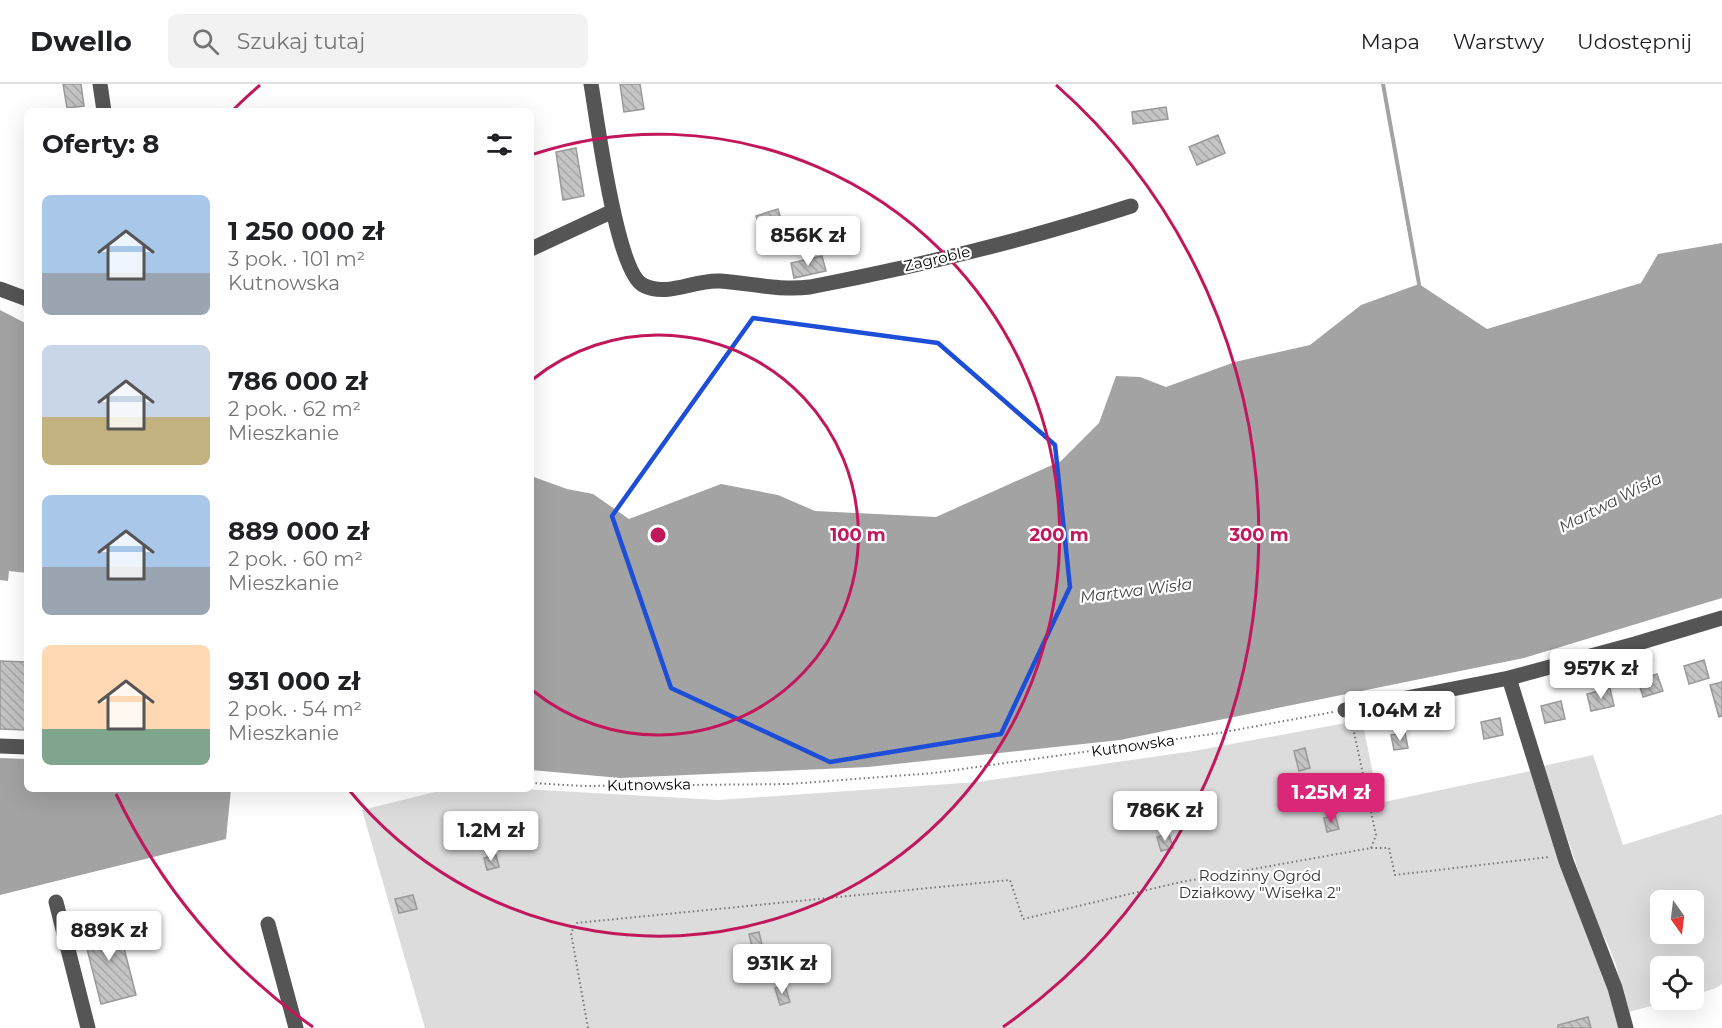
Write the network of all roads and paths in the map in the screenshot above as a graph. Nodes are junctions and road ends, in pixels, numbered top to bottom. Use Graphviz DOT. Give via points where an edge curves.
graph roads {
  1 [pos="100,84"];
  2 [pos="591,84"];
  3 [pos="104,108"];
  4 [pos="1131,206"];
  5 [pos="613,211"];
  6 [pos="534,248"];
  7 [pos="0,289"];
  8 [pos="24,298"];
  9 [pos="1722,618"];
  10 [pos="1509,678"];
  11 [pos="1349,716"];
  12 [pos="0,746"];
  13 [pos="24,747"];
  14 [pos="534,783"];
  15 [pos="1371,848"];
  16 [pos="1564,855"];
  17 [pos="56,902"];
  18 [pos="268,924"];
  19 [pos="88,1028"];
  20 [pos="296,1028"];
  21 [pos="588,1028"];
  22 [pos="1626,1028"];
  1 -- 3 [label="street"];
  2 -- 5 [label="street, Zagroble"];
  4 -- 5 [label="street, Zagroble" via="985,249 793,290 717,281 666,289 643,285 630,269"];
  5 -- 6 [label="street"];
  7 -- 8 [label="street"];
  9 -- 10 [label="street"];
  10 -- 11 [label="street"];
  10 -- 16 [label="street"];
  11 -- 14 [label="path, Kutnowska" via="934,773 789,784"];
  11 -- 15 [label="path" via="1376,835"];
  12 -- 13 [label="street"];
  15 -- 16 [label="path" via="1389,848 1395,875"];
  15 -- 21 [label="path" via="1181,882 1023,919 1010,880 576,923 571,933"];
  16 -- 22 [label="street" via="1615,988"];
  17 -- 19 [label="street"];
  18 -- 20 [label="street"];
}
